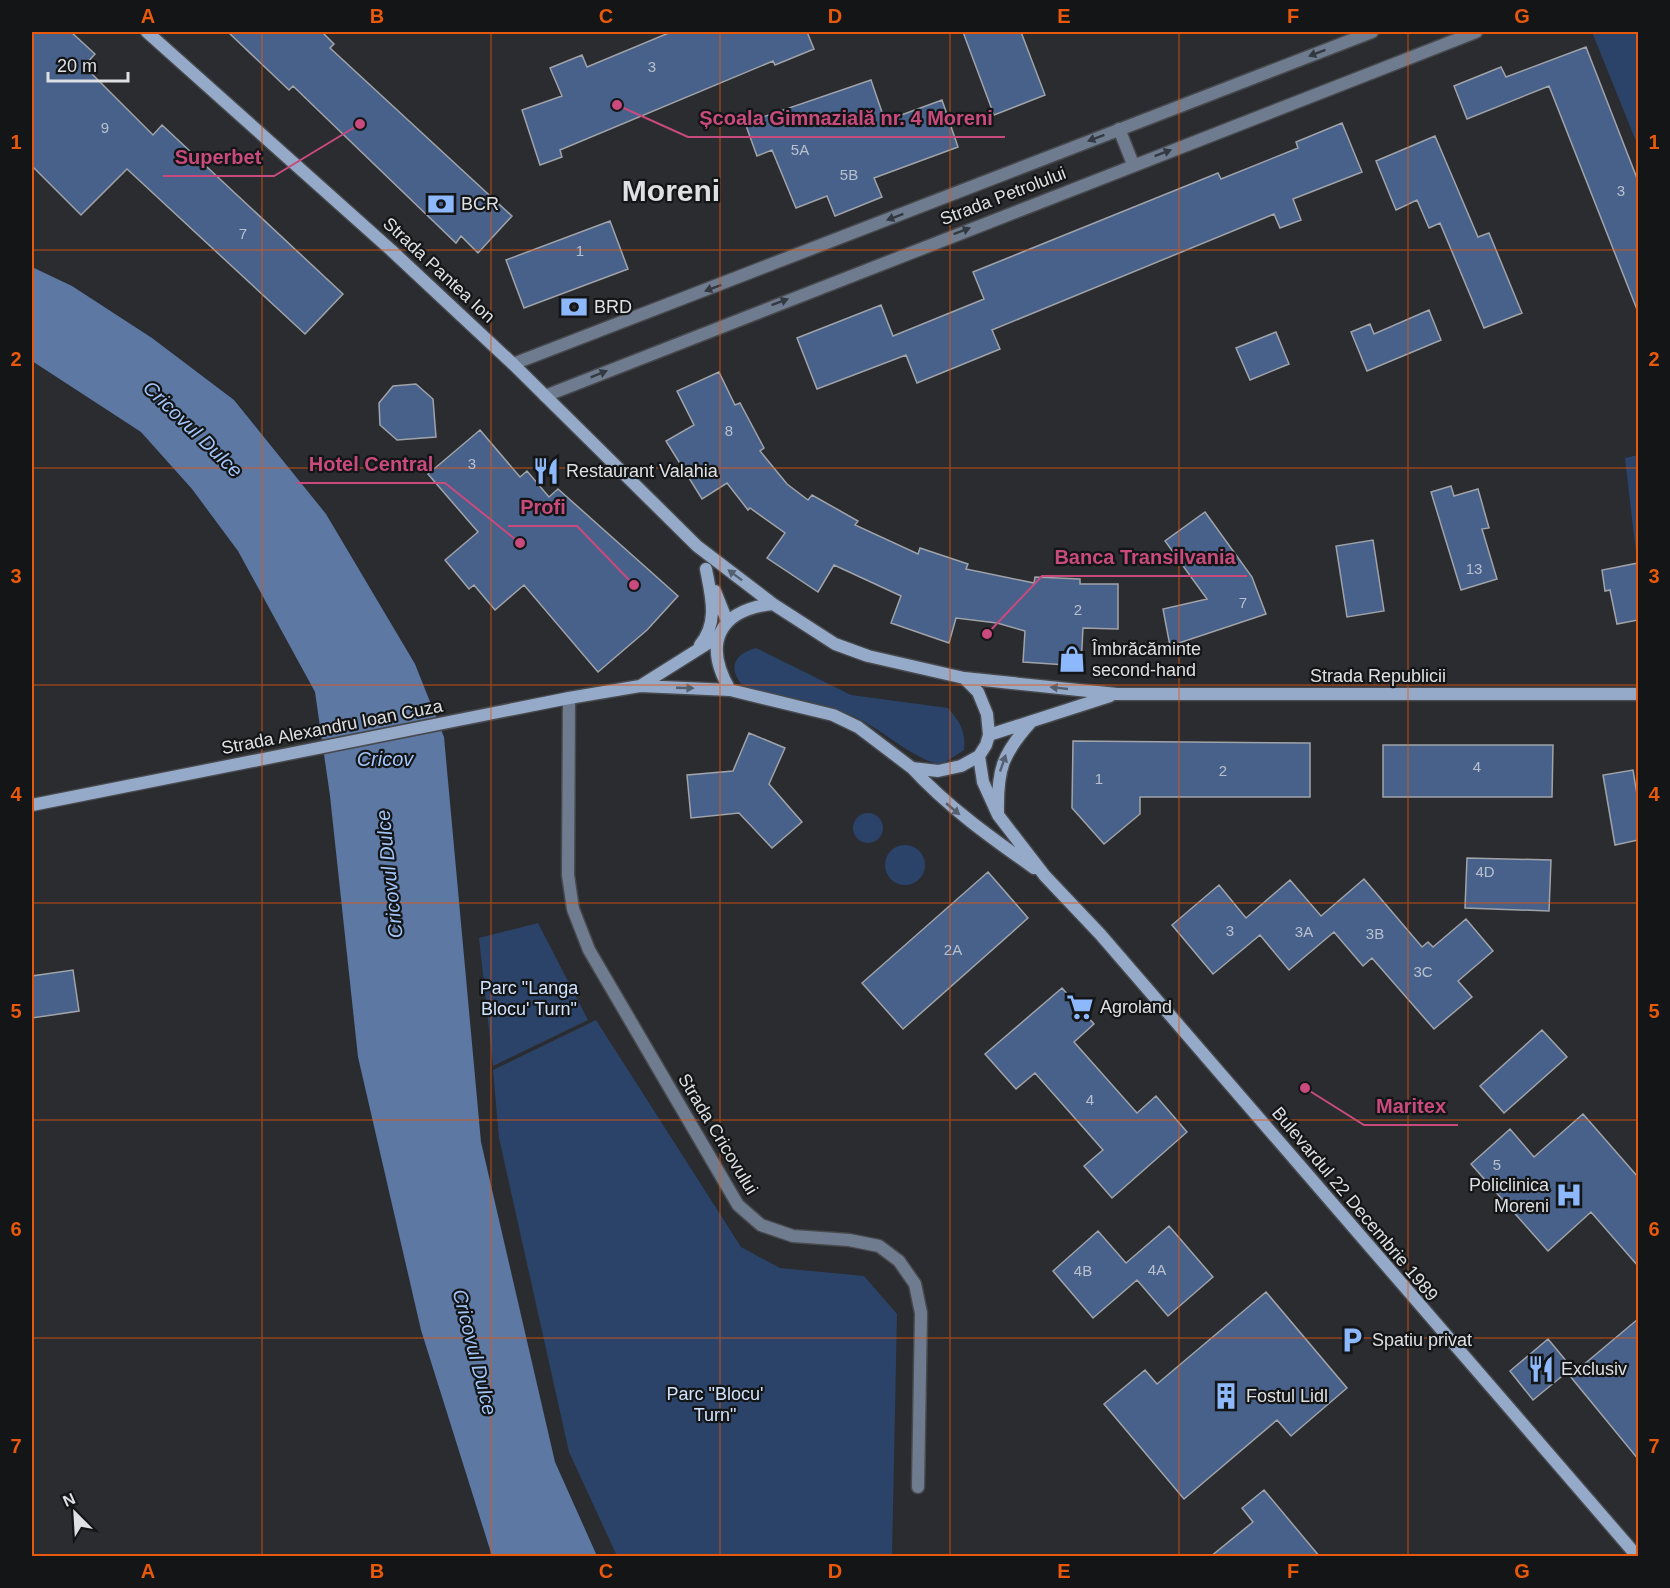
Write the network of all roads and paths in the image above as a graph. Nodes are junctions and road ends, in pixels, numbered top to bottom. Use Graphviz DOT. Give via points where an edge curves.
graph roads {
  1 [pos="147,32"];
  2 [pos="1372,32"];
  3 [pos="1476,32"];
  4 [pos="1119,129"];
  5 [pos="1133,164"];
  6 [pos="513,364"];
  7 [pos="544,396"];
  8 [pos="697,546"];
  9 [pos="706,569"];
  10 [pos="773,604"];
  11 [pos="727,621"];
  12 [pos="718,636"];
  13 [pos="694,652"];
  14 [pos="964,678"];
  15 [pos="640,686"];
  16 [pos="730,690"];
  17 [pos="1117,694"];
  18 [pos="1638,694"];
  19 [pos="569,698"];
  20 [pos="1033,720"];
  21 [pos="989,735"];
  22 [pos="979,756"];
  23 [pos="912,768"];
  24 [pos="32,805"];
  25 [pos="998,815"];
  26 [pos="1045,876"];
  27 [pos="918,1487"];
  28 [pos="1637,1557"];
  1 -- 6 [label="main road, Strada Pantea Ion" via="392,250"];
  2 -- 4 [label="street, Strada Petrolului, one-way"];
  5 -- 3 [label="street, Strada Petrolului, one-way"];
  4 -- 5 [label="street"];
  4 -- 6 [label="street, Strada Petrolului, one-way"];
  7 -- 5 [label="street, Strada Petrolului, one-way"];
  6 -- 7 [label="main road, Strada Pantea Ion"];
  7 -- 8 [label="main road, Strada Pantea Ion"];
  8 -- 9 [label="main road, Strada Pantea Ion"];
  10 -- 8 [label="main road, Strada Pantea Ion, one-way"];
  9 -- 11 [label="main road, Strada Pantea Ion"];
  9 -- 13 [label="main road" via="713,617 710,630"];
  10 -- 11 [label="main road" via="755,606"];
  10 -- 14 [label="main road, Strada Pantea Ion" via="835,644 867,656"];
  11 -- 12 [label="main road"];
  12 -- 13 [label="main road, Strada Alexandru Ioan Cuza"];
  12 -- 16 [label="main road" via="719,671"];
  13 -- 15 [label="main road, Strada Alexandru Ioan Cuza"];
  17 -- 14 [label="main road, Strada Republicii, one-way"];
  14 -- 21 [label="main road" via="978,692 987,714"];
  15 -- 16 [label="main road, Strada Alexandru Ioan Cuza, one-way"];
  15 -- 19 [label="main road, Strada Alexandru Ioan Cuza"];
  16 -- 23 [label="main road, Strada Alexandru Ioan Cuza" via="833,715 858,727"];
  17 -- 18 [label="main road, Strada Republicii"];
  17 -- 20 [label="main road, Strada Republicii"];
  19 -- 24 [label="main road, Strada Alexandru Ioan Cuza"];
  19 -- 27 [label="street, Strada Cricovului" via="568,875 573,909 589,950 748,1216 793,1236 879,1246 899,1261 915,1284 921,1313"];
  20 -- 21 [label="main road, Strada Republicii"];
  25 -- 20 [label="main road, one-way" via="1001,765"];
  21 -- 22 [label="main road"];
  22 -- 23 [label="main road" via="961,766 938,771"];
  22 -- 25 [label="main road, Bulevardul 22 Decembrie 1989" via="983,782"];
  23 -- 26 [label="main road, Bulevardul 22 Decembrie 1989, one-way" via="963,817"];
  25 -- 26 [label="main road, Bulevardul 22 Decembrie 1989"];
  26 -- 28 [label="main road, Bulevardul 22 Decembrie 1989" via="1100,934"];
}
